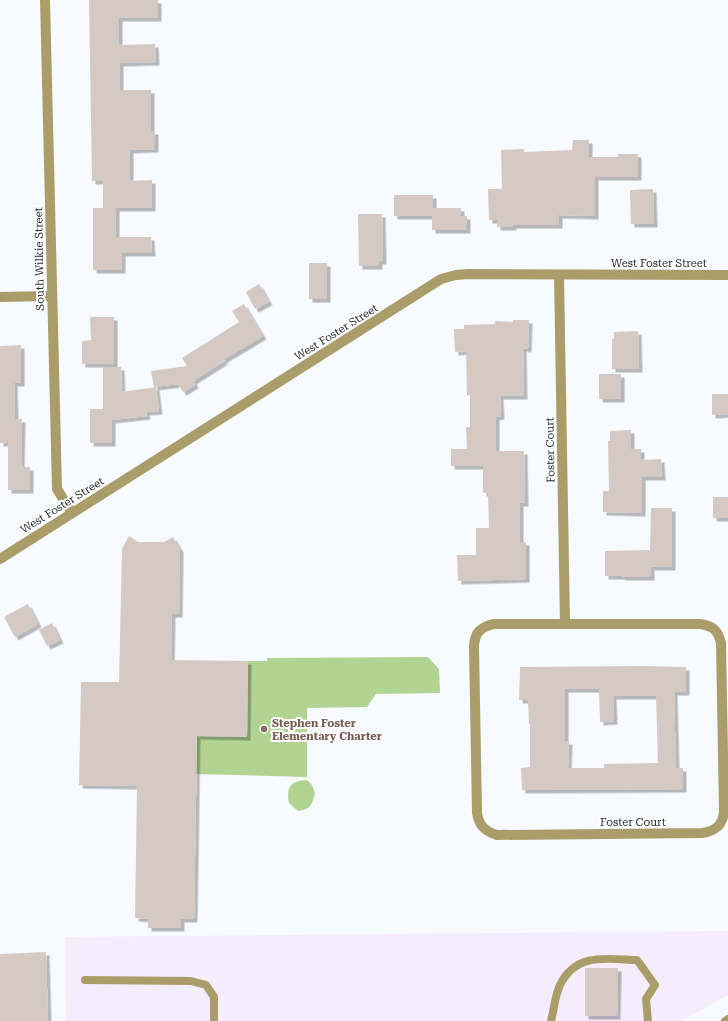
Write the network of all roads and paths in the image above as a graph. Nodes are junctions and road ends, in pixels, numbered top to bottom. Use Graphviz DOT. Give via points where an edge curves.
graph roads {
  1 [pos="45,0"];
  2 [pos="559,275"];
  3 [pos="728,275"];
  4 [pos="52,296"];
  5 [pos="0,297"];
  6 [pos="72,513"];
  7 [pos="0,559"];
  8 [pos="565,624"];
  9 [pos="85,980"];
  10 [pos="728,1019"];
  11 [pos="214,1021"];
  12 [pos="551,1021"];
  13 [pos="648,1021"];
  14 [pos="724,1021"];
  1 -- 4 [label="street, South Wilkie Street"];
  2 -- 3 [label="street, West Foster Street"];
  2 -- 6 [label="street, West Foster Street" via="468,274 441,279"];
  2 -- 8 [label="street, Foster Court"];
  4 -- 5 [label="street"];
  4 -- 6 [label="street, South Wilkie Street" via="57,489"];
  6 -- 7 [label="street, West Foster Street"];
  8 -- 8 [label="street, Foster Court" via="700,624 715,628 721,643 724,811 723,820 718,828 702,833 504,835 497,835 483,828 478,821 477,813 475,637 478,631 493,624"];
  9 -- 11 [label="lane" via="191,981 206,985 214,997"];
  10 -- 14 [label="lane"];
  12 -- 13 [label="lane" via="560,985 572,967 590,959 637,960 655,985 646,999"];
}
